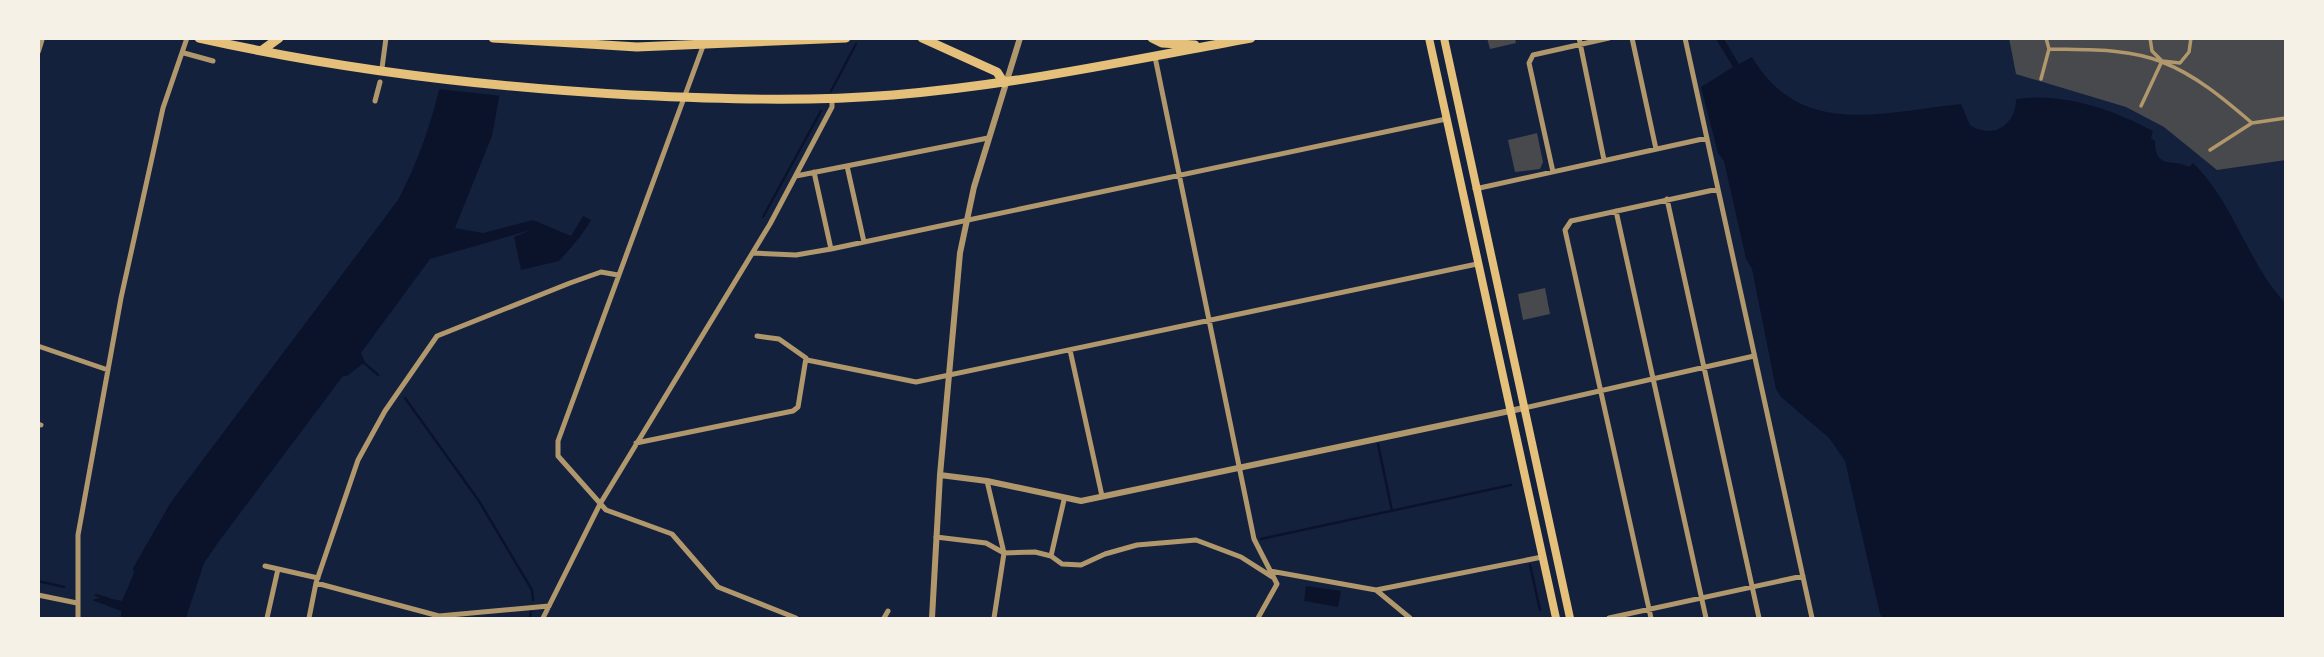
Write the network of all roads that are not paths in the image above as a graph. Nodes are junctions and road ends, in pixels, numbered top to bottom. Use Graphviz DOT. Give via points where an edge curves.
graph roads {
  1 [pos="42,38"];
  2 [pos="187,38"];
  3 [pos="199,38"];
  4 [pos="279,38"];
  5 [pos="386,38"];
  6 [pos="493,38"];
  7 [pos="846,38"];
  8 [pos="922,38"];
  9 [pos="1020,38"];
  10 [pos="1152,38"];
  11 [pos="1251,38"];
  12 [pos="1429,38"];
  13 [pos="1444,38"];
  14 [pos="1609,38"];
  15 [pos="1632,38"];
  16 [pos="1685,38"];
  17 [pos="2046,38"];
  18 [pos="2150,38"];
  19 [pos="2192,38"];
  20 [pos="816,39"];
  21 [pos="1580,41"];
  22 [pos="705,42"];
  23 [pos="1221,44"];
  24 [pos="2049,49"];
  25 [pos="38,51"];
  26 [pos="260,51"];
  27 [pos="184,53"];
  28 [pos="1155,57"];
  29 [pos="213,61"];
  30 [pos="2162,61"];
  31 [pos="382,68"];
  32 [pos="2041,79"];
  33 [pos="380,82"];
  34 [pos="1004,83"];
  35 [pos="684,97"];
  36 [pos="832,99"];
  37 [pos="374,101"];
  38 [pos="2141,106"];
  39 [pos="2286,118"];
  40 [pos="1446,119"];
  41 [pos="2252,123"];
  42 [pos="988,138"];
  43 [pos="1707,138"];
  44 [pos="1656,149"];
  45 [pos="2210,150"];
  46 [pos="1604,160"];
  47 [pos="847,166"];
  48 [pos="814,172"];
  49 [pos="1553,172"];
  50 [pos="796,176"];
  51 [pos="1178,176"];
  52 [pos="1475,189"];
  53 [pos="1718,189"];
  54 [pos="1667,199"];
  55 [pos="1616,211"];
  56 [pos="966,218"];
  57 [pos="864,242"];
  58 [pos="831,249"];
  59 [pos="752,253"];
  60 [pos="1477,264"];
  61 [pos="618,275"];
  62 [pos="1209,321"];
  63 [pos="757,336"];
  64 [pos="38,346"];
  65 [pos="1070,350"];
  66 [pos="1754,356"];
  67 [pos="807,360"];
  68 [pos="1704,368"];
  69 [pos="108,370"];
  70 [pos="949,374"];
  71 [pos="1653,380"];
  72 [pos="1600,391"];
  73 [pos="1524,408"];
  74 [pos="1510,409"];
  75 [pos="636,443"];
  76 [pos="1240,467"];
  77 [pos="940,475"];
  78 [pos="988,481"];
  79 [pos="1102,496"];
  80 [pos="1064,500"];
  81 [pos="600,504"];
  82 [pos="936,537"];
  83 [pos="1004,553"];
  84 [pos="1051,556"];
  85 [pos="1542,557"];
  86 [pos="265,566"];
  87 [pos="278,569"];
  88 [pos="1270,571"];
  89 [pos="1803,576"];
  90 [pos="1276,580"];
  91 [pos="317,581"];
  92 [pos="1752,587"];
  93 [pos="1377,590"];
  94 [pos="38,594"];
  95 [pos="1702,598"];
  96 [pos="77,603"];
  97 [pos="549,606"];
  98 [pos="1649,610"];
  99 [pos="888,611"];
  100 [pos="792,617"];
  101 [pos="78,618"];
  102 [pos="267,618"];
  103 [pos="309,618"];
  104 [pos="543,618"];
  105 [pos="884,618"];
  106 [pos="932,618"];
  107 [pos="994,618"];
  108 [pos="1258,618"];
  109 [pos="1410,618"];
  110 [pos="1556,618"];
  111 [pos="1570,618"];
  112 [pos="1609,618"];
  113 [pos="1651,618"];
  114 [pos="1706,618"];
  115 [pos="1759,618"];
  116 [pos="1812,618"];
  1 -- 25 [label="street"];
  2 -- 27 [label="street"];
  3 -- 26 [label="highway"];
  4 -- 26 [label="highway"];
  5 -- 31 [label="street"];
  6 -- 22 [label="highway" via="546,43"];
  7 -- 20 [label="highway"];
  8 -- 34 [label="highway" via="997,72"];
  9 -- 34 [label="street"];
  10 -- 23 [label="highway" via="1176,45"];
  11 -- 23 [label="highway"];
  12 -- 40 [label="main road"];
  13 -- 52 [label="main road"];
  14 -- 21 [label="street"];
  15 -- 44 [label="street"];
  16 -- 43 [label="street"];
  17 -- 24 [label="street"];
  18 -- 30 [label="street" via="2152,51"];
  19 -- 30 [label="street" via="2180,64"];
  20 -- 22 [label="highway"];
  21 -- 46 [label="street"];
  21 -- 49 [label="street" via="1533,55 1529,63"];
  22 -- 35 [label="street"];
  23 -- 28 [label="highway"];
  24 -- 30 [label="street" via="2105,51"];
  24 -- 32 [label="street"];
  26 -- 35 [label="highway" via="404,76 542,90"];
  27 -- 29 [label="street"];
  27 -- 69 [label="street" via="163,107"];
  28 -- 34 [label="highway"];
  28 -- 51 [label="street"];
  30 -- 38 [label="street"];
  30 -- 41 [label="street" via="2216,92"];
  33 -- 37 [label="street"];
  34 -- 36 [label="highway"];
  34 -- 42 [label="street"];
  35 -- 36 [label="highway"];
  35 -- 61 [label="street"];
  36 -- 50 [label="street"];
  39 -- 41 [label="street"];
  40 -- 51 [label="street"];
  40 -- 60 [label="main road"];
  41 -- 45 [label="street"];
  42 -- 47 [label="street"];
  42 -- 56 [label="street"];
  43 -- 44 [label="street"];
  43 -- 53 [label="street"];
  44 -- 46 [label="street"];
  46 -- 49 [label="street"];
  47 -- 48 [label="street"];
  47 -- 57 [label="street"];
  48 -- 50 [label="street"];
  48 -- 58 [label="street"];
  49 -- 52 [label="street"];
  50 -- 59 [label="street"];
  51 -- 56 [label="street"];
  51 -- 62 [label="street"];
  52 -- 73 [label="main road"];
  53 -- 54 [label="street"];
  53 -- 66 [label="street"];
  54 -- 55 [label="street"];
  54 -- 68 [label="street"];
  55 -- 71 [label="street"];
  55 -- 72 [label="street" via="1571,221 1565,230"];
  56 -- 57 [label="street"];
  56 -- 70 [label="street"];
  57 -- 58 [label="street"];
  58 -- 59 [label="street" via="796,255"];
  59 -- 75 [label="street"];
  60 -- 62 [label="street"];
  60 -- 74 [label="main road"];
  61 -- 81 [label="street" via="557,447 564,466"];
  61 -- 91 [label="street" via="601,272 437,335 358,460"];
  62 -- 65 [label="street"];
  62 -- 76 [label="street"];
  63 -- 67 [label="street" via="779,339"];
  64 -- 69 [label="street"];
  65 -- 70 [label="street"];
  65 -- 79 [label="street"];
  66 -- 68 [label="street"];
  66 -- 89 [label="street"];
  67 -- 70 [label="street" via="916,382"];
  67 -- 75 [label="street" via="798,407 793,411"];
  68 -- 71 [label="street"];
  68 -- 92 [label="street"];
  69 -- 96 [label="street" via="78,535"];
  70 -- 77 [label="street"];
  71 -- 72 [label="street"];
  71 -- 95 [label="street"];
  72 -- 73 [label="street"];
  72 -- 98 [label="street"];
  73 -- 74 [label="street"];
  73 -- 111 [label="main road"];
  74 -- 76 [label="street"];
  74 -- 85 [label="main road"];
  75 -- 81 [label="street"];
  76 -- 79 [label="street"];
  76 -- 88 [label="street" via="1254,539"];
  77 -- 78 [label="street"];
  77 -- 82 [label="street"];
  78 -- 80 [label="street"];
  78 -- 83 [label="street"];
  79 -- 80 [label="street"];
  80 -- 84 [label="street"];
  81 -- 97 [label="street"];
  81 -- 100 [label="street" via="672,534 723,590"];
  82 -- 83 [label="street" via="986,543"];
  82 -- 106 [label="street"];
  83 -- 84 [label="street"];
  83 -- 107 [label="street"];
  84 -- 90 [label="street" via="1062,564 1081,565 1138,545 1196,540 1241,557"];
  85 -- 93 [label="street"];
  85 -- 110 [label="main road"];
  86 -- 87 [label="street"];
  87 -- 91 [label="street"];
  87 -- 102 [label="street"];
  88 -- 90 [label="street"];
  88 -- 93 [label="street"];
  89 -- 92 [label="street"];
  89 -- 116 [label="street"];
  90 -- 108 [label="street"];
  91 -- 97 [label="street" via="439,616"];
  91 -- 103 [label="street"];
  92 -- 95 [label="street"];
  92 -- 115 [label="street"];
  93 -- 109 [label="street"];
  94 -- 96 [label="street"];
  95 -- 98 [label="street"];
  95 -- 114 [label="street"];
  96 -- 101 [label="street"];
  97 -- 104 [label="street"];
  98 -- 112 [label="street"];
  98 -- 113 [label="street"];
  99 -- 105 [label="street"];
}
